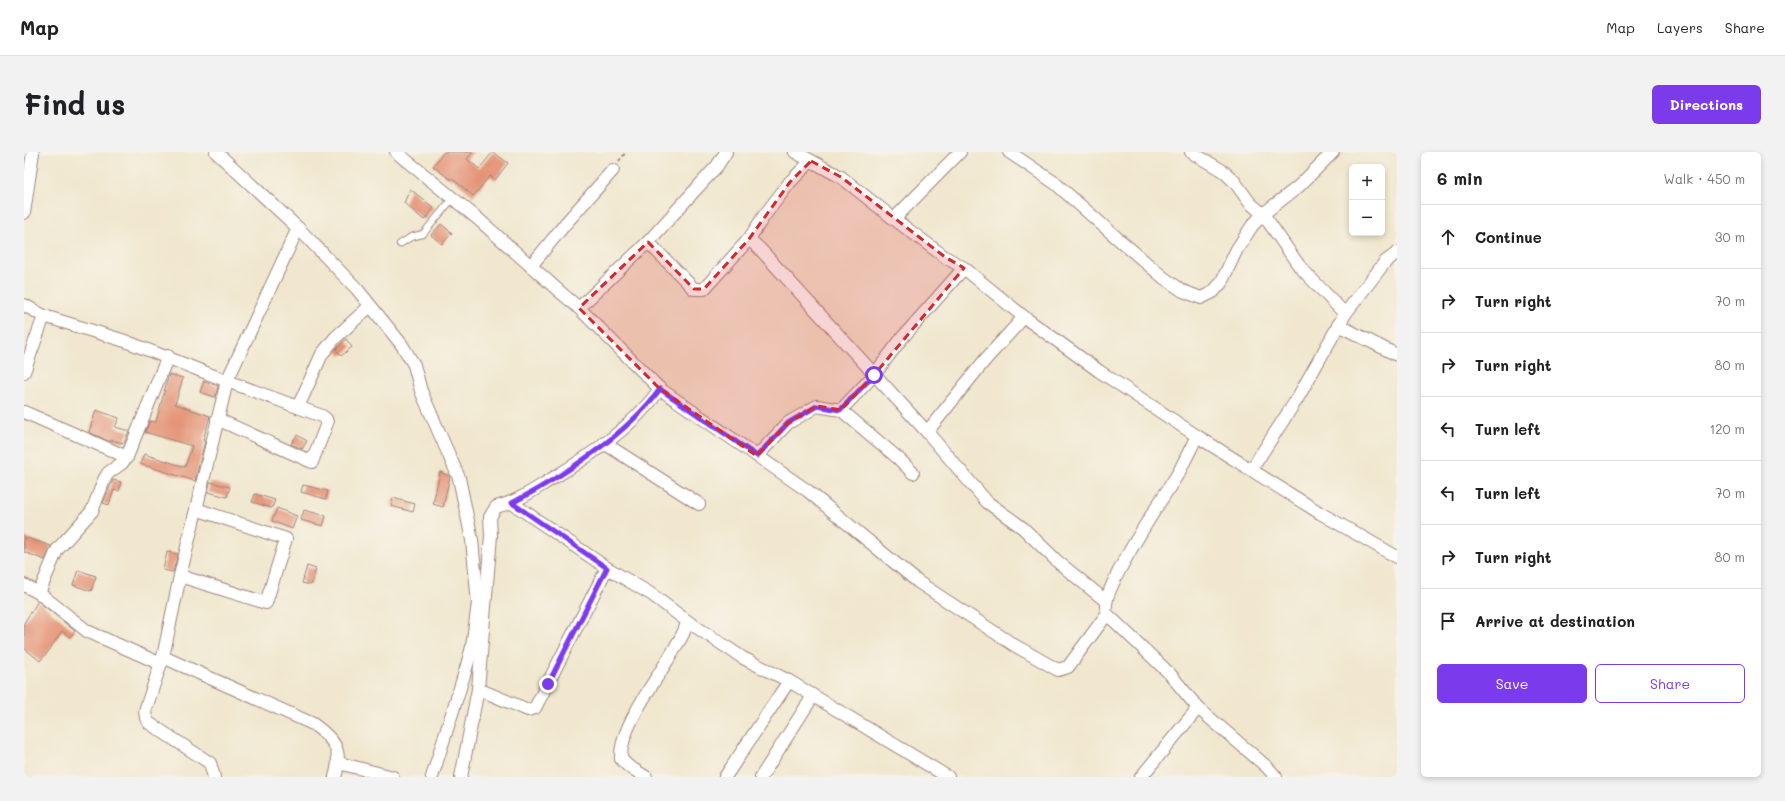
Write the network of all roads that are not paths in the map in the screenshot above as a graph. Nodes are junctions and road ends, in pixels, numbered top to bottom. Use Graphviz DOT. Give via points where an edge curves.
graph roads {
  1 [pos="33,152"];
  2 [pos="216,152"];
  3 [pos="396,152"];
  4 [pos="726,152"];
  5 [pos="796,152"];
  6 [pos="960,152"];
  7 [pos="1009,152"];
  8 [pos="1191,152"];
  9 [pos="1333,152"];
  10 [pos="811,161"];
  11 [pos="613,170"];
  12 [pos="453,198"];
  13 [pos="24,213"];
  14 [pos="1263,214"];
  15 [pos="894,219"];
  16 [pos="298,228"];
  17 [pos="749,239"];
  18 [pos="648,242"];
  19 [pos="400,244"];
  20 [pos="1397,253"];
  21 [pos="531,266"];
  22 [pos="964,268"];
  23 [pos="24,305"];
  24 [pos="370,306"];
  25 [pos="579,308"];
  26 [pos="1345,314"];
  27 [pos="44,316"];
  28 [pos="1024,318"];
  29 [pos="1338,325"];
  30 [pos="1397,355"];
  31 [pos="168,356"];
  32 [pos="24,372"];
  33 [pos="874,375"];
  34 [pos="227,381"];
  35 [pos="660,389"];
  36 [pos="298,407"];
  37 [pos="840,410"];
  38 [pos="24,412"];
  39 [pos="217,419"];
  40 [pos="927,432"];
  41 [pos="1197,436"];
  42 [pos="604,443"];
  43 [pos="757,456"];
  44 [pos="127,457"];
  45 [pos="1251,470"];
  46 [pos="913,473"];
  47 [pos="512,503"];
  48 [pos="699,504"];
  49 [pos="196,509"];
  50 [pos="1395,551"];
  51 [pos="607,568"];
  52 [pos="180,576"];
  53 [pos="24,586"];
  54 [pos="39,593"];
  55 [pos="1106,601"];
  56 [pos="1107,614"];
  57 [pos="687,621"];
  58 [pos="162,661"];
  59 [pos="789,681"];
  60 [pos="478,689"];
  61 [pos="813,696"];
  62 [pos="1198,708"];
  63 [pos="339,763"];
  64 [pos="214,777"];
  65 [pos="335,777"];
  66 [pos="393,777"];
  67 [pos="432,777"];
  68 [pos="461,777"];
  69 [pos="646,777"];
  70 [pos="725,777"];
  71 [pos="761,777"];
  72 [pos="948,777"];
  73 [pos="1141,777"];
  74 [pos="1276,777"];
  1 -- 13 [label="street"];
  2 -- 16 [label="street"];
  3 -- 12 [label="street"];
  4 -- 18 [label="street" via="717,166"];
  5 -- 10 [label="street"];
  6 -- 15 [label="street"];
  7 -- 14 [label="street" via="1055,183 1164,278 1183,291 1202,298 1213,292 1220,283 1237,249"];
  8 -- 14 [label="street" via="1234,181 1250,203"];
  9 -- 14 [label="street" via="1298,187"];
  10 -- 15 [label="street" via="841,177"];
  10 -- 17 [label="street" via="790,182"];
  11 -- 21 [label="street"];
  12 -- 19 [label="lane" via="423,234 411,237"];
  12 -- 21 [label="street"];
  14 -- 26 [label="street" via="1300,267"];
  15 -- 22 [label="street"];
  16 -- 24 [label="street"];
  16 -- 34 [label="street"];
  17 -- 18 [label="street" via="704,289 694,289"];
  17 -- 33 [label="street"];
  18 -- 25 [label="street"];
  20 -- 26 [label="street" via="1385,262"];
  21 -- 25 [label="street"];
  22 -- 28 [label="street"];
  22 -- 33 [label="street" via="902,338"];
  23 -- 27 [label="street"];
  24 -- 36 [label="street" via="335,338 322,354"];
  24 -- 67 [label="street" via="402,345 414,365 421,391 459,478 472,540 478,603 472,647"];
  25 -- 35 [label="street"];
  26 -- 29 [label="street"];
  27 -- 31 [label="street"];
  27 -- 32 [label="street"];
  28 -- 40 [label="street" via="985,360"];
  28 -- 41 [label="street"];
  29 -- 30 [label="street"];
  29 -- 45 [label="street" via="1297,399"];
  31 -- 34 [label="street"];
  31 -- 44 [label="street"];
  33 -- 37 [label="street"];
  33 -- 40 [label="street"];
  34 -- 36 [label="street"];
  34 -- 39 [label="street"];
  35 -- 42 [label="street" via="631,421"];
  35 -- 43 [label="street"];
  36 -- 39 [label="street" via="326,419 327,423 312,462"];
  37 -- 43 [label="street" via="817,406 788,423"];
  37 -- 46 [label="street"];
  38 -- 44 [label="street"];
  39 -- 49 [label="street"];
  40 -- 55 [label="street" via="987,502 1023,528 1058,562"];
  41 -- 45 [label="street"];
  41 -- 55 [label="street" via="1180,470 1116,576"];
  42 -- 47 [label="street" via="578,464"];
  42 -- 48 [label="street"];
  43 -- 56 [label="street" via="808,491 918,582 1050,667 1058,670 1068,667"];
  44 -- 54 [label="street" via="108,473 92,511 58,550"];
  45 -- 50 [label="street" via="1320,513"];
  47 -- 51 [label="street"];
  47 -- 60 [label="street" via="496,507 490,517 491,536"];
  49 -- 52 [label="street"];
  49 -- 52 [label="street" via="286,539 266,603"];
  51 -- 57 [label="street" via="651,594"];
  51 -- 60 [label="street" via="535,708 528,710"];
  52 -- 58 [label="street"];
  53 -- 54 [label="street"];
  54 -- 58 [label="street" via="87,630"];
  55 -- 56 [label="street"];
  56 -- 62 [label="street" via="1170,674"];
  57 -- 59 [label="street" via="744,658"];
  57 -- 69 [label="street" via="686,628 667,664 627,727 620,751 621,759"];
  58 -- 63 [label="street" via="313,724 329,736 338,752"];
  58 -- 64 [label="street" via="145,712 146,718 149,723 210,764"];
  59 -- 61 [label="street"];
  59 -- 70 [label="street"];
  60 -- 68 [label="street"];
  61 -- 71 [label="street"];
  61 -- 72 [label="street"];
  62 -- 73 [label="street"];
  62 -- 74 [label="street"];
  63 -- 65 [label="street"];
  63 -- 66 [label="street"];
}
